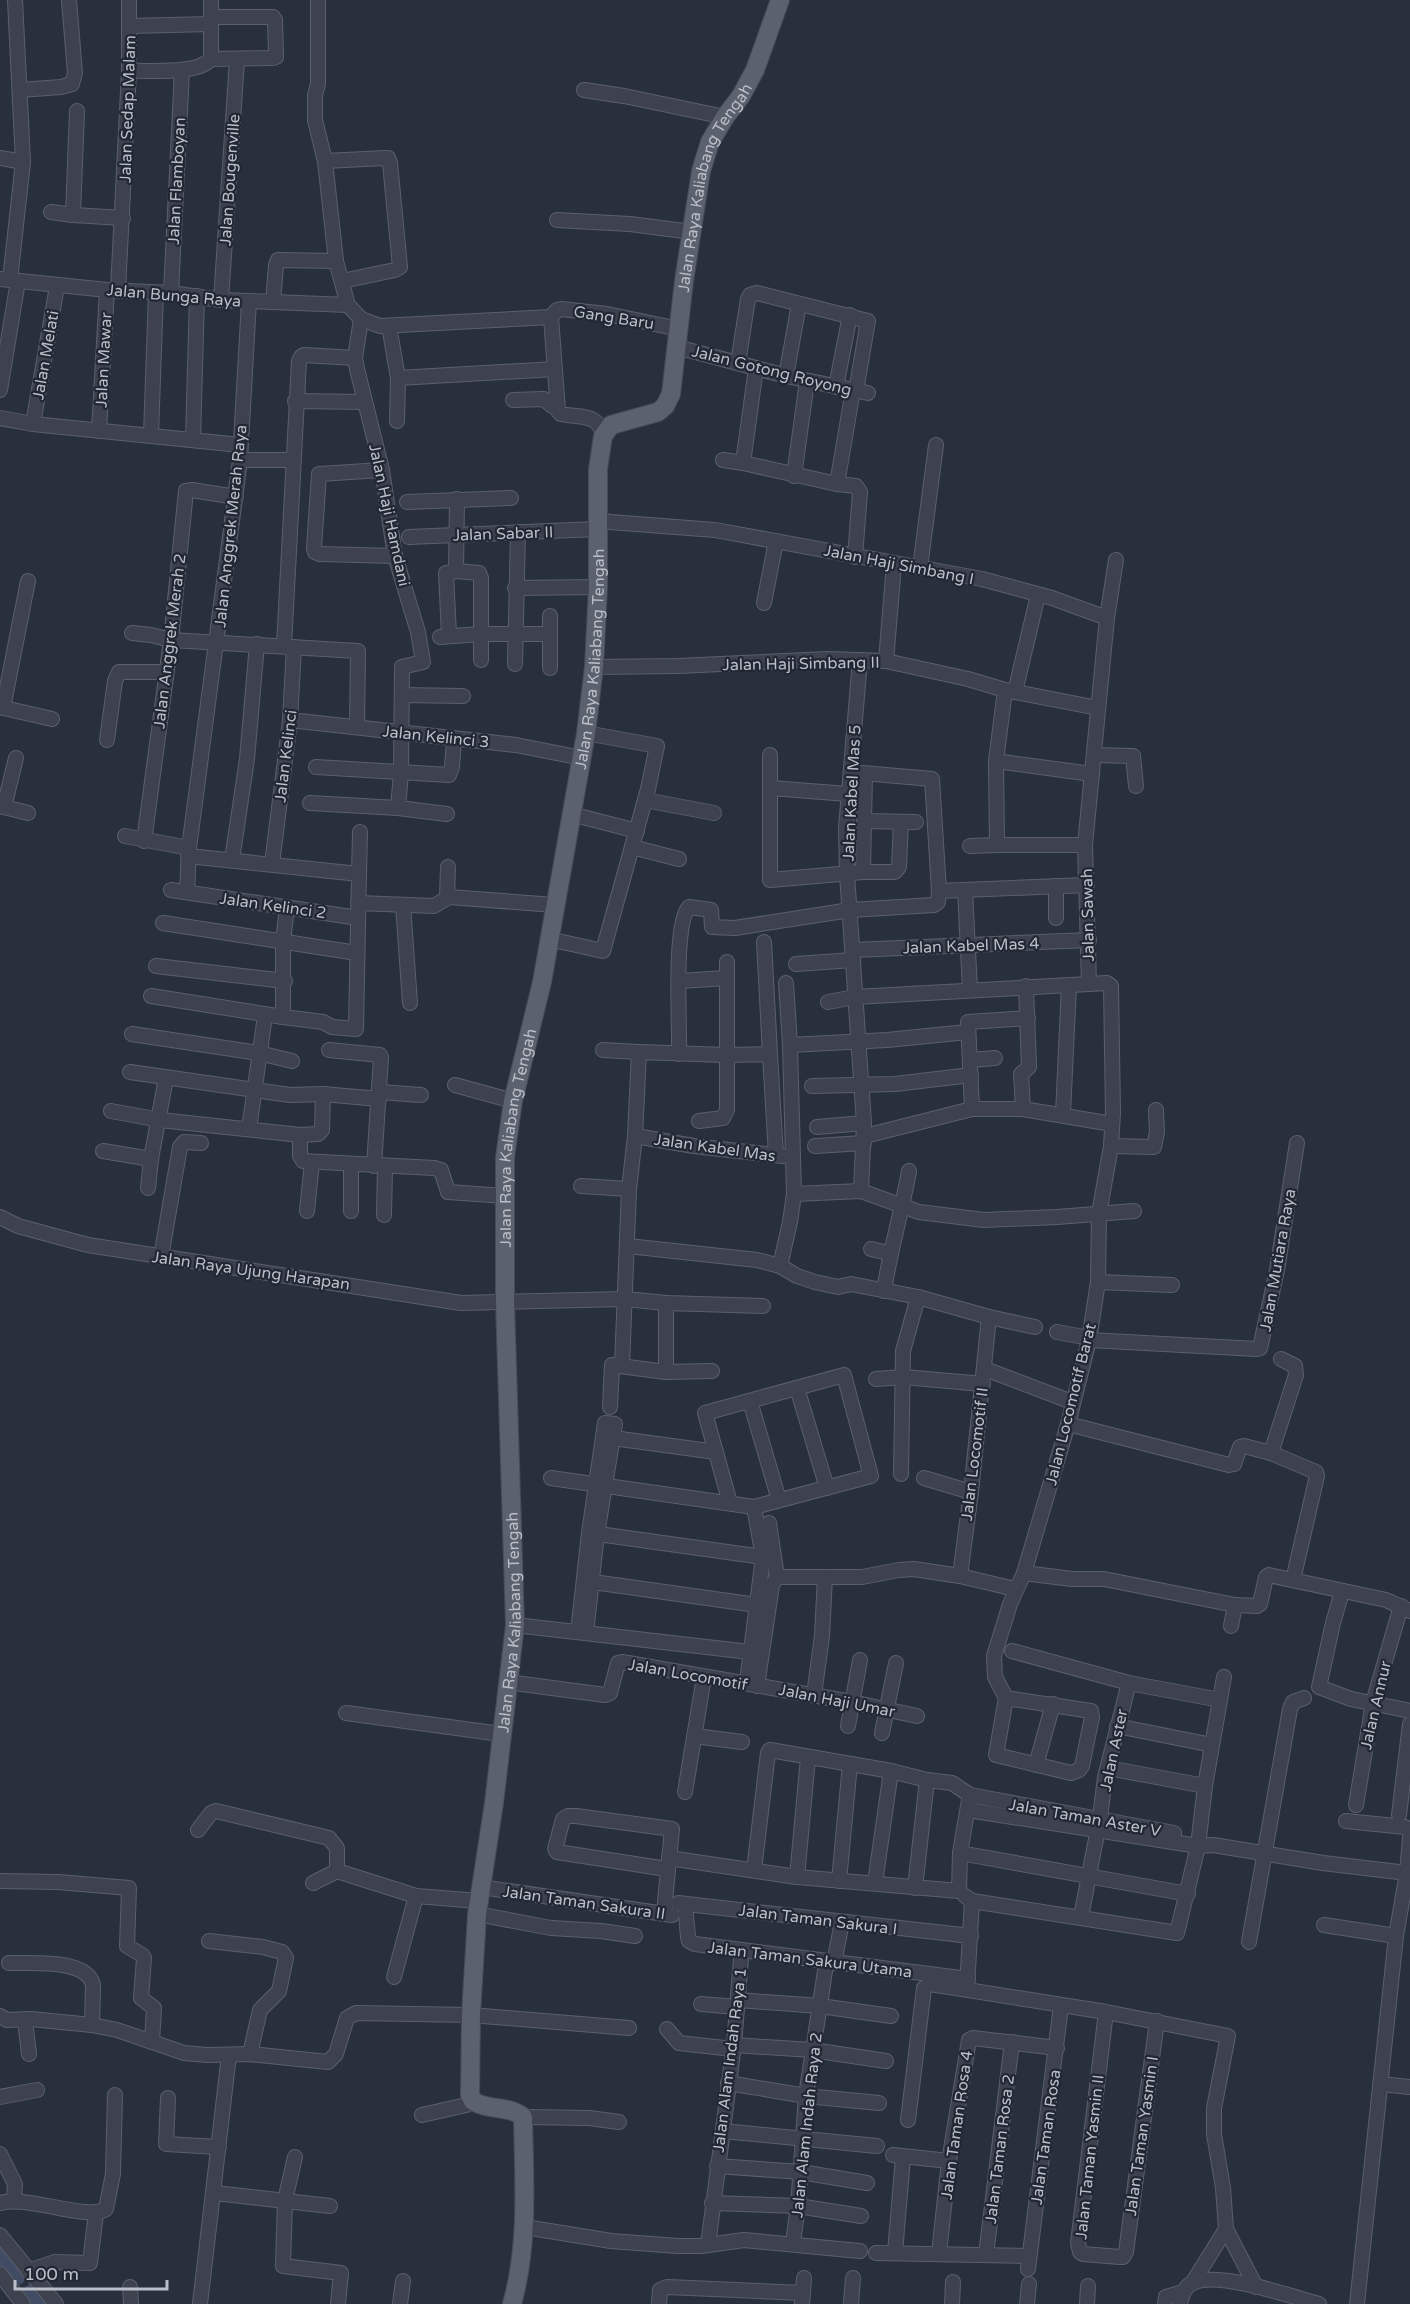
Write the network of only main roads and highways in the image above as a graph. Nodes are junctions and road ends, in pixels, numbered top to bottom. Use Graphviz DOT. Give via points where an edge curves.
graph roads {
  1 [pos="780,0"];
  2 [pos="512,2304"];
  1 -- 2 [label="main road, Jalan Raya Kaliabang Tengah" via="755,70 710,142 701,171 671,394 658,412 611,425 603,436 598,469 594,667 586,733 542,982 513,1101 505,1157 514,1625 479,1901 470,2095 480,2106 514,2111 523,2117 525,2227 520,2275"];
}
